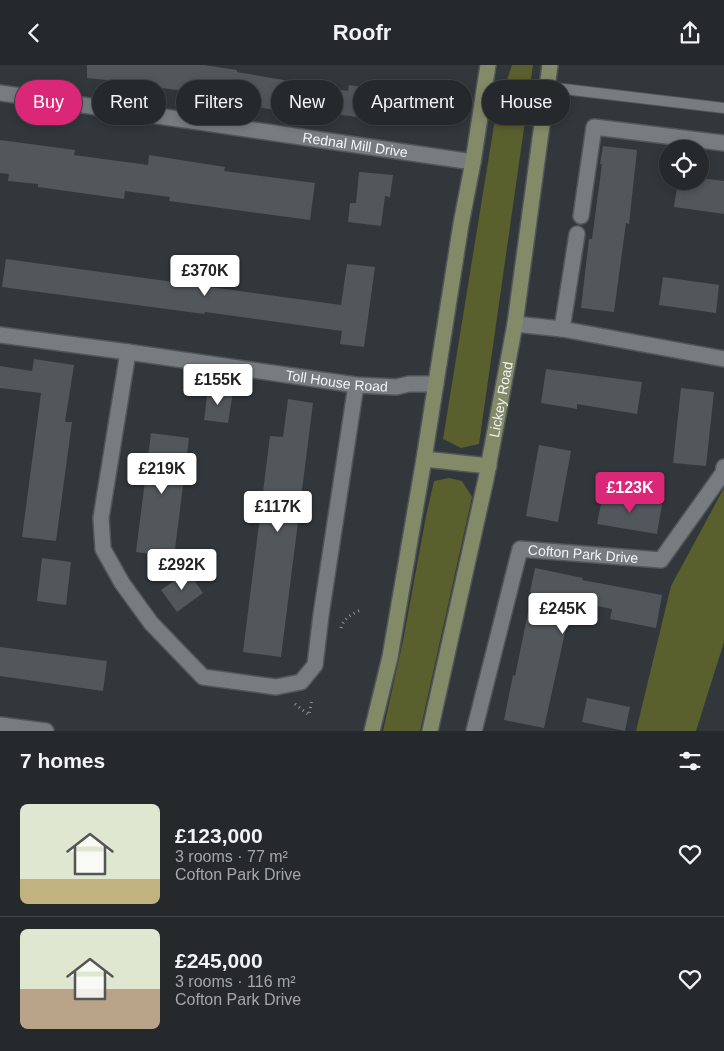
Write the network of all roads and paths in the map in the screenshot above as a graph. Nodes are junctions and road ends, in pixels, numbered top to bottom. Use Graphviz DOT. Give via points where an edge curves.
graph roads {
  1 [pos="488,65"];
  2 [pos="550,65"];
  3 [pos="548,80"];
  4 [pos="570,90"];
  5 [pos="0,93"];
  6 [pos="724,108"];
  7 [pos="542,125"];
  8 [pos="724,143"];
  9 [pos="473,162"];
  10 [pos="581,216"];
  11 [pos="577,234"];
  12 [pos="515,324"];
  13 [pos="562,329"];
  14 [pos="0,335"];
  15 [pos="128,352"];
  16 [pos="724,359"];
  17 [pos="436,384"];
  18 [pos="356,385"];
  19 [pos="424,459"];
  20 [pos="489,465"];
  21 [pos="724,467"];
  22 [pos="0,725"];
  23 [pos="46,731"];
  24 [pos="372,731"];
  25 [pos="430,731"];
  26 [pos="476,731"];
  1 -- 9 [label="main road"];
  2 -- 3 [label="main road, Lickey Road"];
  4 -- 6 [label="lane"];
  5 -- 9 [label="street, Rednal Mill Drive"];
  7 -- 12 [label="main road, Lickey Road"];
  8 -- 10 [label="street" via="594,127"];
  9 -- 17 [label="main road"];
  11 -- 13 [label="street"];
  12 -- 13 [label="street"];
  12 -- 20 [label="main road, Lickey Road"];
  13 -- 16 [label="street"];
  14 -- 15 [label="street, Toll House Road"];
  15 -- 18 [label="street, Toll House Road"];
  15 -- 18 [label="street" via="101,518 103,549 150,623 203,677 276,687 301,682 315,665"];
  17 -- 18 [label="street, Toll House Road"];
  17 -- 19 [label="main road"];
  19 -- 20 [label="main road"];
  19 -- 24 [label="main road" via="390,657"];
  20 -- 25 [label="main road, Lickey Road"];
  21 -- 26 [label="street, Cofton Park Drive" via="723,473 661,560 520,549"];
  22 -- 23 [label="street"];
}
